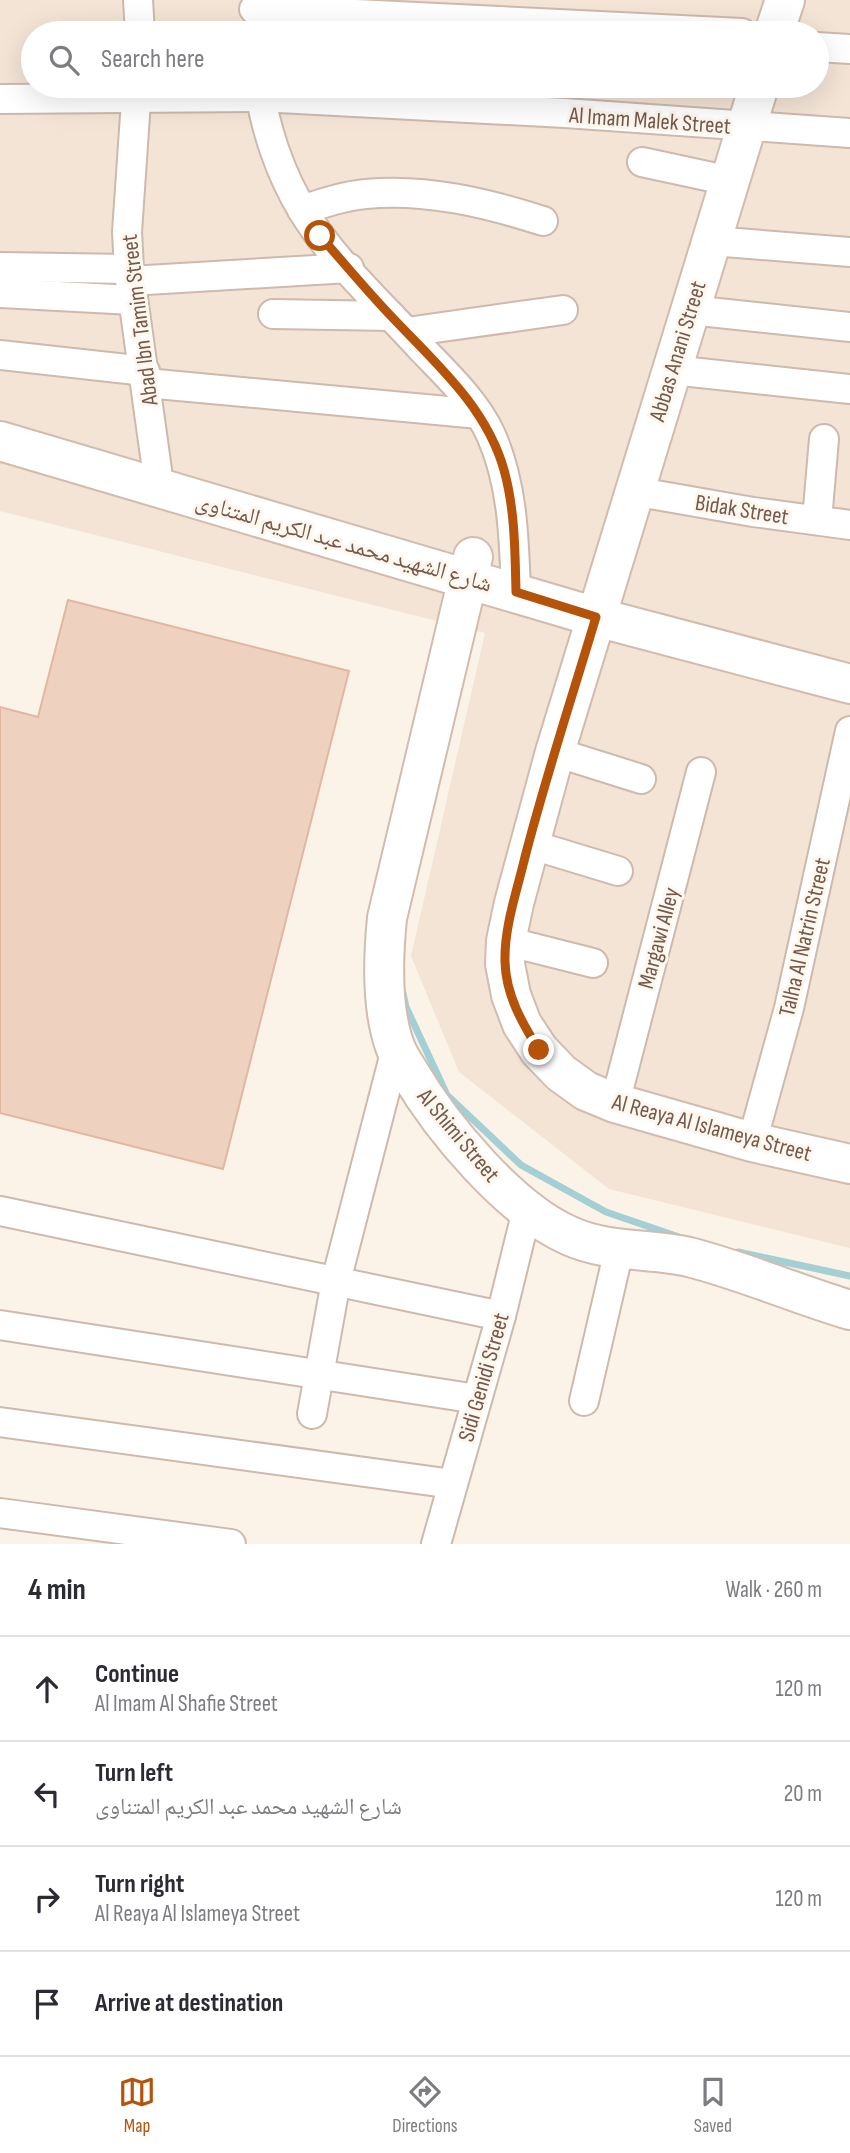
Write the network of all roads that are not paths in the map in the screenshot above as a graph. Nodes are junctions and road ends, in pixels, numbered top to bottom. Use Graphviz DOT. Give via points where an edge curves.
graph roads {
  1 [pos="138,0"];
  2 [pos="785,0"];
  3 [pos="254,14"];
  4 [pos="139,21"];
  5 [pos="434,21"];
  6 [pos="778,21"];
  7 [pos="829,48"];
  8 [pos="850,49"];
  9 [pos="39,98"];
  10 [pos="137,98"];
  11 [pos="262,98"];
  12 [pos="357,98"];
  13 [pos="755,98"];
  14 [pos="0,100"];
  15 [pos="746,127"];
  16 [pos="850,133"];
  17 [pos="642,162"];
  18 [pos="730,181"];
  19 [pos="302,209"];
  20 [pos="543,221"];
  21 [pos="712,241"];
  22 [pos="850,252"];
  23 [pos="0,267"];
  24 [pos="349,268"];
  25 [pos="131,284"];
  26 [pos="0,293"];
  27 [pos="563,310"];
  28 [pos="690,310"];
  29 [pos="273,314"];
  30 [pos="399,324"];
  31 [pos="850,327"];
  32 [pos="0,355"];
  33 [pos="672,370"];
  34 [pos="146,377"];
  35 [pos="850,389"];
  36 [pos="479,414"];
  37 [pos="0,420"];
  38 [pos="824,439"];
  39 [pos="0,442"];
  40 [pos="63,450"];
  41 [pos="157,470"];
  42 [pos="634,491"];
  43 [pos="817,520"];
  44 [pos="850,525"];
  45 [pos="471,568"];
  46 [pos="516,580"];
  47 [pos="599,605"];
  48 [pos="850,656"];
  49 [pos="850,684"];
  50 [pos="850,731"];
  51 [pos="555,752"];
  52 [pos="701,772"];
  53 [pos="641,779"];
  54 [pos="529,844"];
  55 [pos="618,871"];
  56 [pos="506,941"];
  57 [pos="593,964"];
  58 [pos="396,1049"];
  59 [pos="615,1103"];
  60 [pos="752,1142"];
  61 [pos="850,1164"];
  62 [pos="527,1210"];
  63 [pos="0,1211"];
  64 [pos="619,1250"];
  65 [pos="336,1281"];
  66 [pos="850,1310"];
  67 [pos="500,1316"];
  68 [pos="0,1325"];
  69 [pos="319,1374"];
  70 [pos="477,1399"];
  71 [pos="584,1401"];
  72 [pos="312,1414"];
  73 [pos="0,1422"];
  74 [pos="453,1484"];
  75 [pos="0,1513"];
  76 [pos="231,1544"];
  77 [pos="436,1544"];
  1 -- 4 [label="street"];
  2 -- 6 [label="street"];
  3 -- 5 [label="street"];
  7 -- 8 [label="street"];
  9 -- 14 [label="street, Al Imam Malek Street"];
  10 -- 25 [label="street, Abad Ibn Tamim Street" via="127,232"];
  11 -- 19 [label="street" via="273,143"];
  12 -- 15 [label="street, Al Imam Malek Street"];
  13 -- 15 [label="street, Abbas Anani Street"];
  15 -- 16 [label="street, Al Imam Malek Street"];
  15 -- 18 [label="street, Abbas Anani Street"];
  17 -- 18 [label="street"];
  18 -- 21 [label="street, Abbas Anani Street"];
  19 -- 20 [label="street" via="391,192 490,205"];
  19 -- 24 [label="street"];
  21 -- 22 [label="street"];
  21 -- 28 [label="street, Abbas Anani Street"];
  23 -- 25 [label="street"];
  24 -- 25 [label="street"];
  24 -- 30 [label="street"];
  25 -- 26 [label="street"];
  25 -- 34 [label="street, Abad Ibn Tamim Street"];
  27 -- 30 [label="street"];
  28 -- 31 [label="street"];
  28 -- 33 [label="street, Abbas Anani Street"];
  29 -- 30 [label="street"];
  30 -- 36 [label="street"];
  32 -- 34 [label="street"];
  33 -- 35 [label="street"];
  33 -- 42 [label="street, Abbas Anani Street"];
  34 -- 36 [label="street"];
  34 -- 41 [label="street, Abad Ibn Tamim Street"];
  36 -- 46 [label="street" via="504,470"];
  37 -- 40 [label="street, شارع الشهيد محمد عبد الكريم المتناوى"];
  38 -- 43 [label="street"];
  39 -- 40 [label="street, شارع الشهيد محمد عبد الكريم المتناوى"];
  40 -- 41 [label="street, شارع الشهيد محمد عبد الكريم المتناوى"];
  40 -- 45 [label="street, شارع الشهيد محمد عبد الكريم المتناوى"];
  41 -- 45 [label="street, شارع الشهيد محمد عبد الكريم المتناوى"];
  42 -- 43 [label="street, Bidak Street"];
  42 -- 47 [label="street, Abbas Anani Street"];
  43 -- 44 [label="street, Bidak Street"];
  45 -- 46 [label="street, شارع الشهيد محمد عبد الكريم المتناوى"];
  45 -- 58 [label="street, Al Shimi Street" via="387,918 383,976"];
  46 -- 47 [label="street, شارع الشهيد محمد عبد الكريم المتناوى"];
  47 -- 48 [label="street, شارع الشهيد محمد عبد الكريم المتناوى"];
  47 -- 49 [label="street, شارع الشهيد محمد عبد الكريم المتناوى"];
  47 -- 51 [label="street, Al Reaya Al Islameya Street"];
  50 -- 60 [label="street, Talha Al Natrin Street" via="789,1008"];
  51 -- 53 [label="street"];
  51 -- 54 [label="street, Al Reaya Al Islameya Street"];
  52 -- 59 [label="street, Margawi Alley"];
  54 -- 55 [label="street"];
  54 -- 56 [label="street, Al Reaya Al Islameya Street"];
  56 -- 57 [label="street"];
  56 -- 59 [label="street, Al Reaya Al Islameya Street" via="511,995 539,1050 586,1091"];
  58 -- 62 [label="street, Al Shimi Street" via="427,1102 458,1141"];
  58 -- 65 [label="street"];
  59 -- 60 [label="street, Al Reaya Al Islameya Street"];
  60 -- 61 [label="street, Al Reaya Al Islameya Street"];
  62 -- 64 [label="street, Al Shimi Street" via="570,1237"];
  62 -- 67 [label="street, Sidi Genidi Street"];
  63 -- 65 [label="street"];
  64 -- 66 [label="street, Al Shimi Street" via="720,1265"];
  64 -- 71 [label="street"];
  65 -- 67 [label="street"];
  65 -- 69 [label="street"];
  67 -- 70 [label="street, Sidi Genidi Street"];
  68 -- 69 [label="street"];
  69 -- 70 [label="street"];
  69 -- 72 [label="street"];
  70 -- 74 [label="street, Sidi Genidi Street"];
  73 -- 74 [label="street"];
  74 -- 77 [label="street, Sidi Genidi Street"];
  75 -- 76 [label="street"];
}
